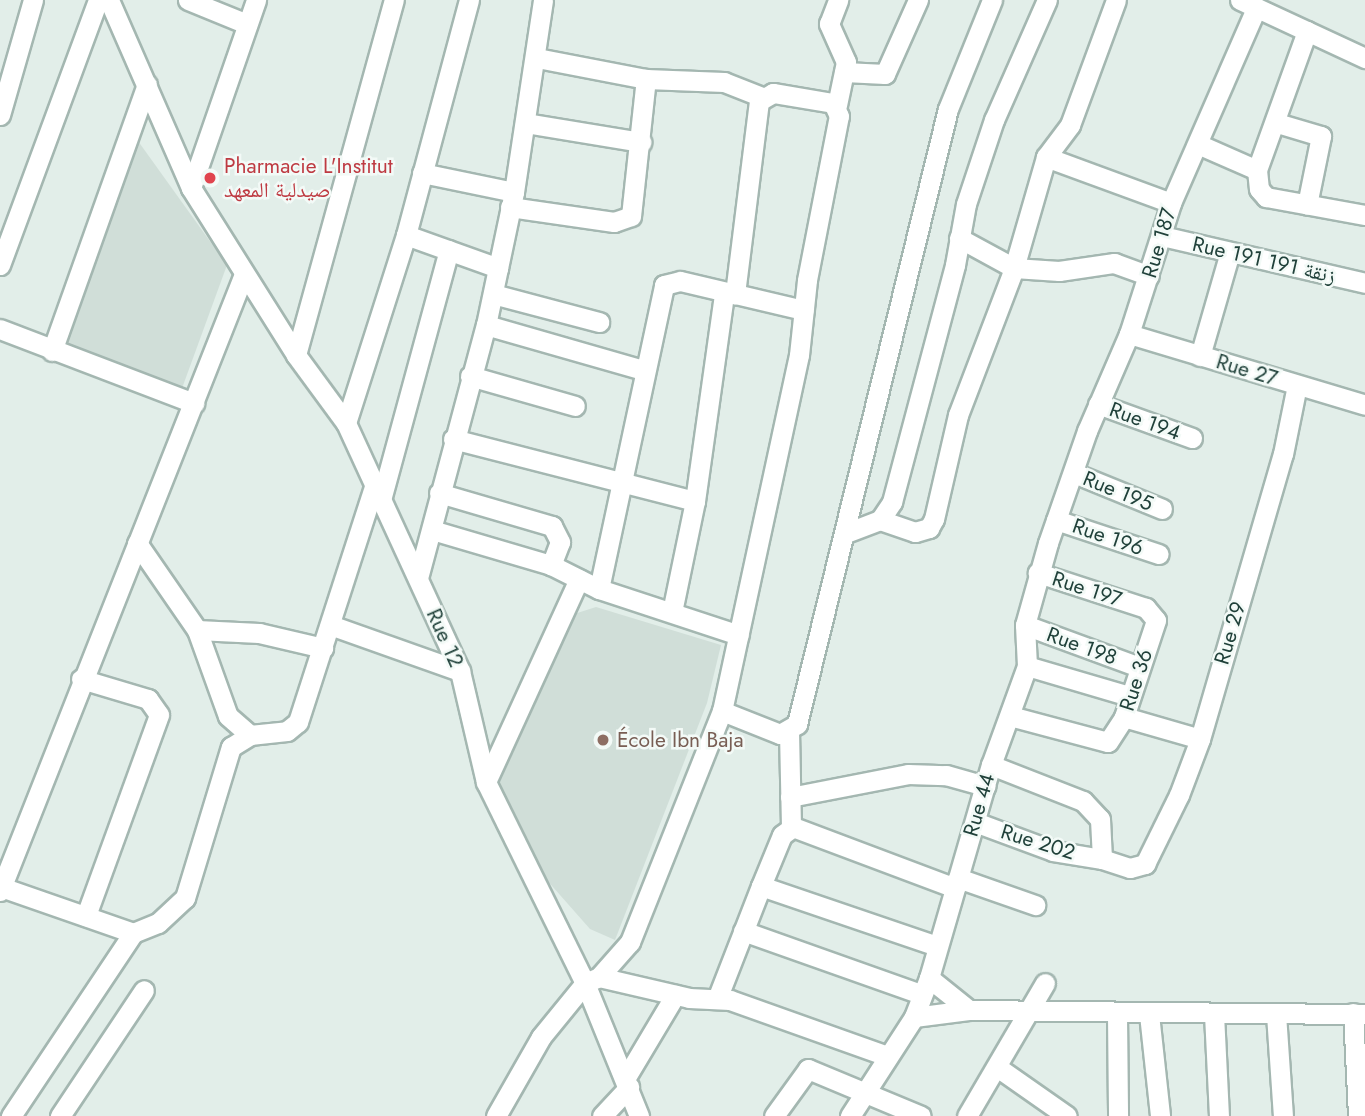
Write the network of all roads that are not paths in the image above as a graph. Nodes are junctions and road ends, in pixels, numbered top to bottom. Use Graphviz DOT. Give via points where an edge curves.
graph roads {
  1 [pos="33,0"];
  2 [pos="98,0"];
  3 [pos="109,0"];
  4 [pos="188,0"];
  5 [pos="256,0"];
  6 [pos="394,0"];
  7 [pos="469,0"];
  8 [pos="543,0"];
  9 [pos="838,0"];
  10 [pos="918,0"];
  11 [pos="992,0"];
  12 [pos="1047,0"];
  13 [pos="1116,0"];
  14 [pos="1248,4"];
  15 [pos="247,24"];
  16 [pos="1307,32"];
  17 [pos="537,58"];
  18 [pos="1365,58"];
  19 [pos="844,72"];
  20 [pos="646,79"];
  21 [pos="147,84"];
  22 [pos="762,97"];
  23 [pos="837,105"];
  24 [pos="0,115"];
  25 [pos="525,123"];
  26 [pos="1277,123"];
  27 [pos="641,142"];
  28 [pos="1200,145"];
  29 [pos="1046,157"];
  30 [pos="1257,170"];
  31 [pos="422,173"];
  32 [pos="191,188"];
  33 [pos="512,200"];
  34 [pos="1171,203"];
  35 [pos="1307,205"];
  36 [pos="1365,215"];
  37 [pos="406,235"];
  38 [pos="1162,236"];
  39 [pos="959,238"];
  40 [pos="450,250"];
  41 [pos="1230,252"];
  42 [pos="0,265"];
  43 [pos="498,268"];
  44 [pos="1014,268"];
  45 [pos="244,274"];
  46 [pos="1149,276"];
  47 [pos="1365,283"];
  48 [pos="493,294"];
  49 [pos="730,295"];
  50 [pos="804,310"];
  51 [pos="599,322"];
  52 [pos="486,326"];
  53 [pos="0,330"];
  54 [pos="1129,334"];
  55 [pos="52,351"];
  56 [pos="296,355"];
  57 [pos="1200,356"];
  58 [pos="643,370"];
  59 [pos="470,376"];
  60 [pos="1297,385"];
  61 [pos="194,403"];
  62 [pos="1098,404"];
  63 [pos="1365,405"];
  64 [pos="575,407"];
  65 [pos="346,423"];
  66 [pos="1192,438"];
  67 [pos="453,439"];
  68 [pos="1073,477"];
  69 [pos="623,484"];
  70 [pos="378,492"];
  71 [pos="439,493"];
  72 [pos="695,501"];
  73 [pos="1162,509"];
  74 [pos="880,520"];
  75 [pos="1056,520"];
  76 [pos="432,530"];
  77 [pos="846,533"];
  78 [pos="137,543"];
  79 [pos="1159,554"];
  80 [pos="551,565"];
  81 [pos="1038,573"];
  82 [pos="418,578"];
  83 [pos="579,579"];
  84 [pos="599,589"];
  85 [pos="1136,605"];
  86 [pos="672,612"];
  87 [pos="330,625"];
  88 [pos="1025,625"];
  89 [pos="197,630"];
  90 [pos="739,635"];
  91 [pos="323,648"];
  92 [pos="1027,666"];
  93 [pos="1139,667"];
  94 [pos="460,671"];
  95 [pos="81,679"];
  96 [pos="1129,696"];
  97 [pos="722,711"];
  98 [pos="1010,716"];
  99 [pos="1124,717"];
  100 [pos="789,731"];
  101 [pos="250,735"];
  102 [pos="1200,738"];
  103 [pos="991,765"];
  104 [pos="486,782"];
  105 [pos="985,786"];
  106 [pos="790,797"];
  107 [pos="975,822"];
  108 [pos="791,827"];
  109 [pos="1102,859"];
  110 [pos="1136,869"];
  111 [pos="956,883"];
  112 [pos="761,886"];
  113 [pos="2,890"];
  114 [pos="1035,905"];
  115 [pos="86,916"];
  116 [pos="743,932"];
  117 [pos="133,933"];
  118 [pos="937,946"];
  119 [pos="592,980"];
  120 [pos="1045,983"];
  121 [pos="925,986"];
  122 [pos="144,990"];
  123 [pos="675,995"];
  124 [pos="717,999"];
  125 [pos="969,1010"];
  126 [pos="1029,1012"];
  127 [pos="1149,1014"];
  128 [pos="1214,1014"];
  129 [pos="1276,1014"];
  130 [pos="1359,1014"];
  131 [pos="1117,1015"];
  132 [pos="914,1017"];
  133 [pos="887,1056"];
  134 [pos="998,1067"];
  135 [pos="627,1083"];
  136 [pos="866,1091"];
  137 [pos="970,1112"];
  138 [pos="909,1113"];
  139 [pos="11,1116"];
  140 [pos="60,1116"];
  141 [pos="496,1116"];
  142 [pos="602,1116"];
  143 [pos="639,1116"];
  144 [pos="774,1116"];
  145 [pos="850,1116"];
  146 [pos="1067,1116"];
  147 [pos="1118,1116"];
  148 [pos="1160,1116"];
  149 [pos="1219,1116"];
  150 [pos="1283,1116"];
  151 [pos="1358,1116"];
  1 -- 24 [label="street"];
  2 -- 42 [label="street"];
  3 -- 21 [label="street, Rue 12"];
  4 -- 15 [label="street"];
  5 -- 15 [label="street"];
  6 -- 56 [label="street"];
  7 -- 31 [label="street"];
  8 -- 17 [label="street"];
  9 -- 19 [label="street" via="829,24 845,56"];
  10 -- 19 [label="street" via="885,74"];
  11 -- 77 [label="street" via="948,108"];
  12 -- 39 [label="street" via="994,120"];
  13 -- 29 [label="street" via="1070,125"];
  14 -- 16 [label="street"];
  14 -- 28 [label="street, Rue 187"];
  15 -- 32 [label="street"];
  16 -- 18 [label="street"];
  16 -- 26 [label="street"];
  17 -- 20 [label="street"];
  17 -- 25 [label="street"];
  19 -- 23 [label="street"];
  20 -- 22 [label="street" via="724,82"];
  20 -- 27 [label="street"];
  21 -- 32 [label="street, Rue 12"];
  21 -- 55 [label="street"];
  22 -- 23 [label="street" via="782,93"];
  22 -- 49 [label="street"];
  23 -- 50 [label="street" via="839,116"];
  25 -- 27 [label="street"];
  25 -- 33 [label="street"];
  26 -- 30 [label="street"];
  26 -- 35 [label="street" via="1321,136"];
  27 -- 33 [label="street" via="635,208 627,220 614,222"];
  28 -- 30 [label="street"];
  28 -- 34 [label="street, Rue 187"];
  29 -- 34 [label="street"];
  29 -- 44 [label="street"];
  30 -- 35 [label="street" via="1259,189 1266,197"];
  31 -- 33 [label="street"];
  31 -- 37 [label="street"];
  32 -- 45 [label="street, Rue 12"];
  33 -- 43 [label="street"];
  34 -- 38 [label="street, Rue 187"];
  35 -- 36 [label="street"];
  37 -- 40 [label="street"];
  37 -- 65 [label="street"];
  38 -- 41 [label="street, Rue 191 زنقة 191"];
  38 -- 46 [label="street, Rue 187"];
  39 -- 44 [label="street"];
  39 -- 74 [label="street" via="892,502"];
  40 -- 43 [label="street"];
  40 -- 70 [label="street"];
  41 -- 47 [label="street, Rue 191 زنقة 191"];
  41 -- 57 [label="street"];
  43 -- 48 [label="street"];
  44 -- 46 [label="street" via="1059,271 1114,263"];
  44 -- 74 [label="street" via="958,415 934,519 929,528 915,532"];
  45 -- 56 [label="street, Rue 12"];
  45 -- 61 [label="street"];
  46 -- 54 [label="street, Rue 187"];
  48 -- 51 [label="street"];
  48 -- 52 [label="street"];
  49 -- 50 [label="street"];
  49 -- 58 [label="street" via="680,281 664,285"];
  49 -- 72 [label="street"];
  50 -- 90 [label="street" via="799,355"];
  52 -- 58 [label="street"];
  52 -- 59 [label="street"];
  53 -- 55 [label="street"];
  54 -- 57 [label="street, Rue 27"];
  54 -- 62 [label="street, Rue 187"];
  55 -- 61 [label="street"];
  56 -- 65 [label="street, Rue 12"];
  57 -- 60 [label="street, Rue 27"];
  58 -- 69 [label="street"];
  59 -- 64 [label="street"];
  59 -- 67 [label="street"];
  60 -- 63 [label="street, Rue 27"];
  60 -- 102 [label="street, Rue 29" via="1283,454"];
  61 -- 78 [label="street"];
  62 -- 66 [label="street, Rue 194"];
  62 -- 68 [label="street, Rue 187"];
  65 -- 70 [label="street, Rue 12"];
  67 -- 69 [label="street"];
  67 -- 71 [label="street"];
  68 -- 73 [label="street, Rue 195"];
  68 -- 75 [label="street, Rue 44"];
  69 -- 72 [label="street"];
  69 -- 84 [label="street"];
  70 -- 82 [label="street, Rue 12"];
  70 -- 87 [label="street"];
  71 -- 76 [label="street"];
  71 -- 80 [label="street" via="552,526 561,542"];
  72 -- 86 [label="street"];
  74 -- 77 [label="street"];
  75 -- 79 [label="street, Rue 196"];
  75 -- 81 [label="street, Rue 44"];
  76 -- 80 [label="street"];
  76 -- 82 [label="street"];
  77 -- 100 [label="street" via="804,705"];
  78 -- 89 [label="street"];
  78 -- 95 [label="street"];
  80 -- 83 [label="street"];
  81 -- 85 [label="street, Rue 197"];
  81 -- 88 [label="street, Rue 44"];
  82 -- 94 [label="street, Rue 12"];
  83 -- 84 [label="street"];
  83 -- 104 [label="street"];
  84 -- 86 [label="street"];
  85 -- 93 [label="street, Rue 36" via="1151,611 1156,620"];
  86 -- 90 [label="street"];
  87 -- 91 [label="street"];
  87 -- 94 [label="street"];
  88 -- 92 [label="street, Rue 44"];
  88 -- 93 [label="street, Rue 198"];
  89 -- 91 [label="street" via="259,633"];
  89 -- 101 [label="street" via="228,716"];
  90 -- 97 [label="street"];
  91 -- 101 [label="street" via="298,722 287,731"];
  92 -- 96 [label="street"];
  92 -- 98 [label="street, Rue 44"];
  93 -- 96 [label="street, Rue 36"];
  94 -- 104 [label="street, Rue 12"];
  95 -- 113 [label="street"];
  95 -- 115 [label="street" via="148,699 159,715"];
  96 -- 99 [label="street, Rue 36"];
  97 -- 100 [label="street" via="748,725 780,734"];
  97 -- 119 [label="street" via="638,925 622,953"];
  98 -- 99 [label="street, Rue 36" via="1108,742"];
  98 -- 103 [label="street, Rue 44"];
  99 -- 102 [label="street"];
  100 -- 106 [label="street"];
  101 -- 117 [label="street" via="227,752 185,898 158,923"];
  102 -- 110 [label="street, Rue 29" via="1164,829 1145,864"];
  103 -- 105 [label="street, Rue 44"];
  103 -- 109 [label="street" via="1083,800 1100,819"];
  104 -- 119 [label="street, Rue 12"];
  105 -- 106 [label="street" via="946,775 908,774"];
  105 -- 107 [label="street, Rue 44"];
  106 -- 108 [label="street"];
  107 -- 109 [label="street, Rue 202" via="1054,851"];
  107 -- 111 [label="street, Rue 44"];
  108 -- 111 [label="street"];
  108 -- 112 [label="street" via="782,835"];
  109 -- 110 [label="street, Rue 202"];
  111 -- 114 [label="street"];
  111 -- 118 [label="street, Rue 44"];
  112 -- 116 [label="street"];
  112 -- 118 [label="street"];
  113 -- 115 [label="street"];
  115 -- 117 [label="street"];
  116 -- 121 [label="street"];
  116 -- 124 [label="street"];
  117 -- 139 [label="street"];
  118 -- 121 [label="street, Rue 44"];
  119 -- 123 [label="street"];
  119 -- 135 [label="street, Rue 12"];
  119 -- 141 [label="street" via="541,1037"];
  120 -- 126 [label="street"];
  121 -- 125 [label="street"];
  121 -- 132 [label="street, Rue 44"];
  122 -- 140 [label="street"];
  123 -- 124 [label="street"];
  123 -- 135 [label="street"];
  124 -- 133 [label="street"];
  125 -- 126 [label="street"];
  125 -- 132 [label="street"];
  126 -- 131 [label="street"];
  126 -- 134 [label="street"];
  127 -- 128 [label="street"];
  127 -- 131 [label="street"];
  127 -- 148 [label="street"];
  128 -- 129 [label="street"];
  128 -- 149 [label="street"];
  129 -- 130 [label="street"];
  129 -- 150 [label="street"];
  130 -- 151 [label="street"];
  131 -- 147 [label="street"];
  132 -- 133 [label="street, Rue 44"];
  133 -- 136 [label="street, Rue 44"];
  134 -- 137 [label="street"];
  134 -- 146 [label="street"];
  135 -- 142 [label="street"];
  135 -- 143 [label="street, Rue 12"];
  136 -- 138 [label="street"];
  136 -- 144 [label="street" via="808,1069"];
  136 -- 145 [label="street, Rue 44"];
}
